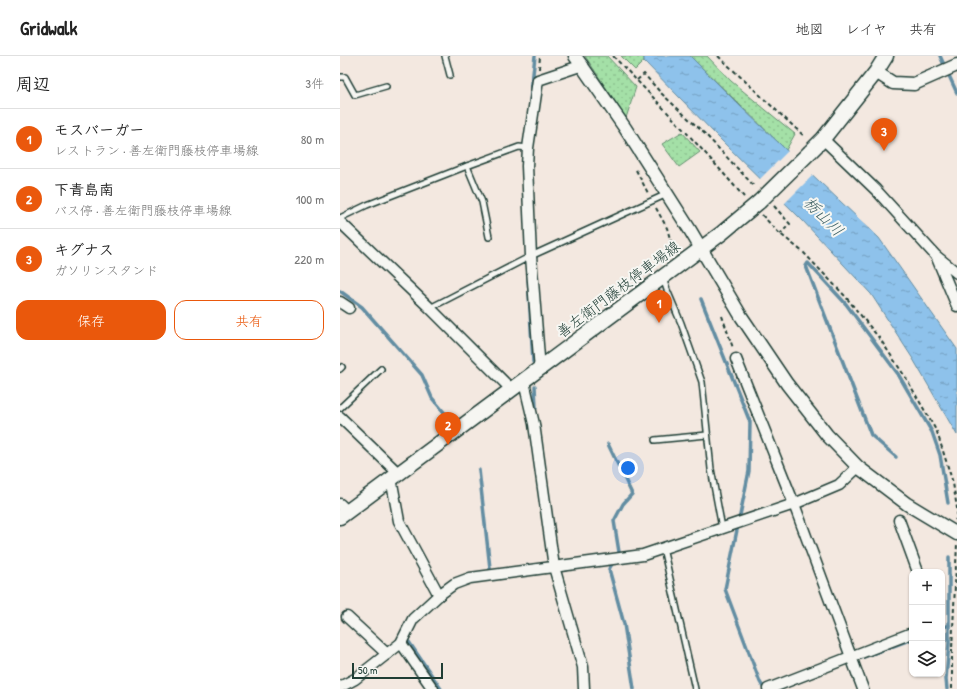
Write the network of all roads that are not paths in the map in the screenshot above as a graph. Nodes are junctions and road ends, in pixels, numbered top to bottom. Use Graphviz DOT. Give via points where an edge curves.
graph roads {
  1 [pos="445,56"];
  2 [pos="886,56"];
  3 [pos="579,60"];
  4 [pos="955,66"];
  5 [pos="876,72"];
  6 [pos="450,75"];
  7 [pos="340,77"];
  8 [pos="386,86"];
  9 [pos="823,139"];
  10 [pos="528,148"];
  11 [pos="467,166"];
  12 [pos="667,194"];
  13 [pos="340,218"];
  14 [pos="340,222"];
  15 [pos="489,237"];
  16 [pos="701,249"];
  17 [pos="531,256"];
  18 [pos="936,256"];
  19 [pos="955,268"];
  20 [pos="663,277"];
  21 [pos="957,306"];
  22 [pos="430,308"];
  23 [pos="736,359"];
  24 [pos="381,369"];
  25 [pos="540,370"];
  26 [pos="524,382"];
  27 [pos="512,390"];
  28 [pos="340,408"];
  29 [pos="340,417"];
  30 [pos="707,435"];
  31 [pos="655,440"];
  32 [pos="858,467"];
  33 [pos="395,476"];
  34 [pos="794,504"];
  35 [pos="342,511"];
  36 [pos="899,520"];
  37 [pos="722,528"];
  38 [pos="955,535"];
  39 [pos="663,548"];
  40 [pos="554,566"];
  41 [pos="917,569"];
  42 [pos="439,595"];
  43 [pos="347,617"];
  44 [pos="909,634"];
  45 [pos="401,643"];
  46 [pos="387,654"];
  47 [pos="851,657"];
  48 [pos="340,687"];
  49 [pos="433,689"];
  50 [pos="584,689"];
  51 [pos="695,689"];
  52 [pos="768,689"];
  53 [pos="863,689"];
  1 -- 6 [label="lane"];
  2 -- 5 [label="main road, 善左衛門藤枝停車場線"];
  3 -- 10 [label="street" via="538,80"];
  3 -- 12 [label="street"];
  4 -- 5 [label="street" via="914,84 894,83"];
  5 -- 9 [label="main road, 善左衛門藤枝停車場線"];
  7 -- 8 [label="lane" via="345,77 355,95"];
  9 -- 16 [label="main road, 善左衛門藤枝停車場線, bridge" via="722,234"];
  9 -- 18 [label="street" via="876,190"];
  10 -- 11 [label="lane" via="519,147"];
  10 -- 17 [label="street"];
  11 -- 13 [label="lane"];
  11 -- 15 [label="lane" via="482,202"];
  12 -- 16 [label="street"];
  12 -- 17 [label="lane"];
  14 -- 22 [label="street"];
  16 -- 20 [label="main road, 善左衛門藤枝停車場線"];
  16 -- 32 [label="street" via="786,384 827,435"];
  17 -- 22 [label="lane"];
  17 -- 25 [label="street"];
  18 -- 19 [label="street"];
  18 -- 21 [label="street"];
  20 -- 25 [label="main road, 善左衛門藤枝停車場線"];
  20 -- 30 [label="lane" via="702,382"];
  22 -- 27 [label="street"];
  23 -- 34 [label="street"];
  24 -- 28 [label="lane"];
  25 -- 26 [label="main road, 善左衛門藤枝停車場線"];
  26 -- 27 [label="main road, 善左衛門藤枝停車場線"];
  26 -- 40 [label="street" via="534,424"];
  27 -- 33 [label="main road, 善左衛門藤枝停車場線"];
  29 -- 33 [label="street"];
  30 -- 31 [label="lane"];
  30 -- 37 [label="lane"];
  32 -- 34 [label="street" via="839,485"];
  32 -- 38 [label="street" via="907,504"];
  33 -- 35 [label="main road, 善左衛門藤枝停車場線"];
  33 -- 42 [label="street" via="398,521"];
  34 -- 37 [label="street"];
  34 -- 47 [label="street"];
  36 -- 41 [label="street"];
  37 -- 39 [label="street"];
  39 -- 40 [label="street" via="643,555"];
  39 -- 51 [label="lane"];
  40 -- 42 [label="street" via="470,578 454,584"];
  40 -- 50 [label="street" via="583,667"];
  42 -- 45 [label="street" via="413,619"];
  43 -- 46 [label="street"];
  44 -- 47 [label="street"];
  45 -- 46 [label="street"];
  45 -- 49 [label="street"];
  46 -- 48 [label="street" via="355,679"];
  47 -- 52 [label="street"];
  47 -- 53 [label="street"];
}
